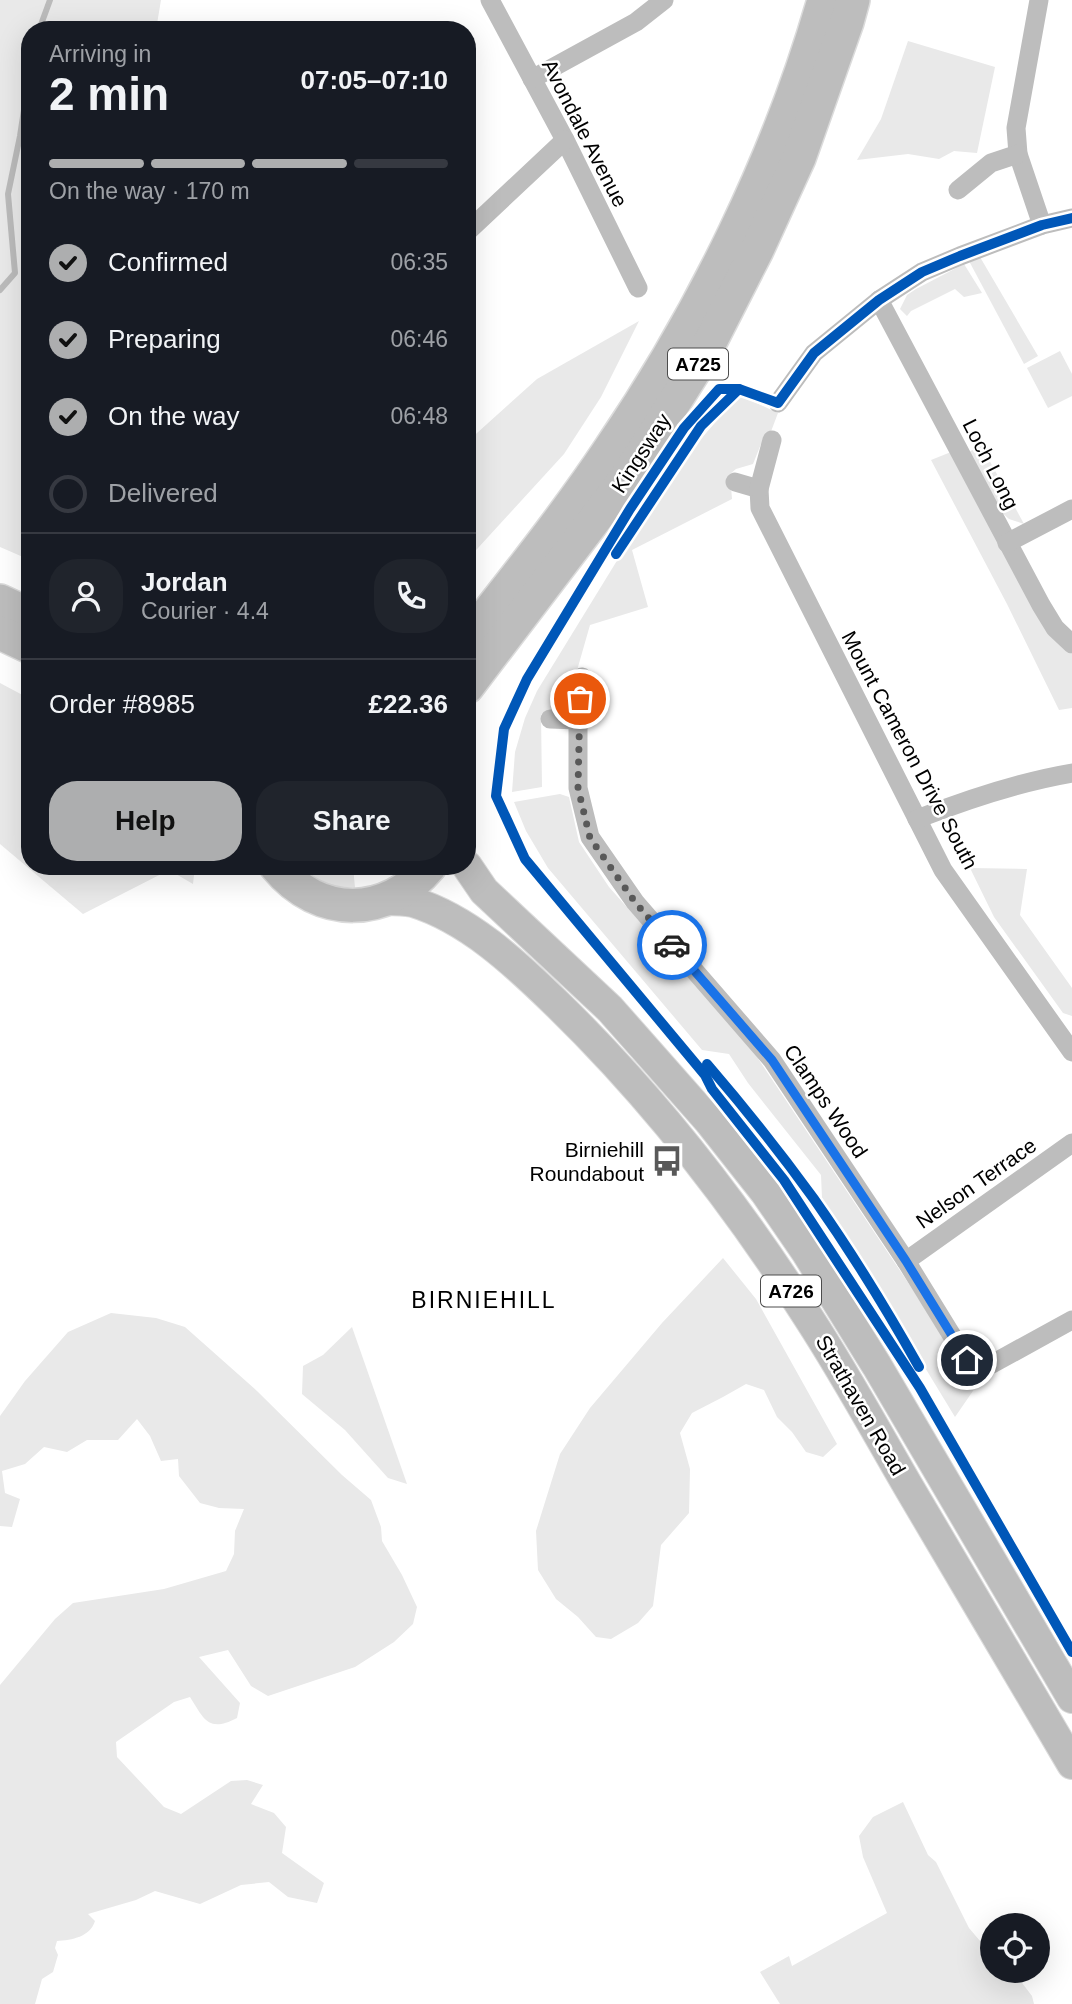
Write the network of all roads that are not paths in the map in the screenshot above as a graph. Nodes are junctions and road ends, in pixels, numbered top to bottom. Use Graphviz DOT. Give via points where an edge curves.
graph roads {
  1 [pos="490,0"];
  2 [pos="664,0"];
  3 [pos="824,0"];
  4 [pos="853,0"];
  5 [pos="1040,0"];
  6 [pos="532,79"];
  7 [pos="565,140"];
  8 [pos="1018,154"];
  9 [pos="958,190"];
  10 [pos="1072,218"];
  11 [pos="476,224"];
  12 [pos="1042,225"];
  13 [pos="638,288"];
  14 [pos="879,300"];
  15 [pos="778,403"];
  16 [pos="772,440"];
  17 [pos="735,482"];
  18 [pos="759,489"];
  19 [pos="1072,509"];
  20 [pos="1007,543"];
  21 [pos="0,601"];
  22 [pos="21,611"];
  23 [pos="476,628"];
  24 [pos="0,633"];
  25 [pos="21,643"];
  26 [pos="1072,644"];
  27 [pos="476,675"];
  28 [pos="582,677"];
  29 [pos="550,719"];
  30 [pos="578,720"];
  31 [pos="1072,773"];
  32 [pos="917,819"];
  33 [pos="285,875"];
  34 [pos="422,875"];
  35 [pos="472,875"];
  36 [pos="385,901"];
  37 [pos="1070,1043"];
  38 [pos="1072,1143"];
  39 [pos="906,1261"];
  40 [pos="1072,1320"];
  41 [pos="1072,1699"];
  42 [pos="1072,1764"];
  1 -- 6 [label="street, Avondale Avenue"];
  2 -- 6 [label="street" via="636,22"];
  3 -- 23 [label="highway, Kingsway / A725" via="755,188 690,318 611,447"];
  4 -- 27 [label="highway, Kingsway / A725" via="799,158 701,360 627,477"];
  5 -- 8 [label="street" via="1016,128"];
  6 -- 7 [label="street, Avondale Avenue"];
  7 -- 11 [label="street"];
  7 -- 13 [label="street, Avondale Avenue"];
  8 -- 9 [label="street" via="991,163"];
  8 -- 12 [label="street"];
  10 -- 12 [label="street"];
  12 -- 14 [label="street" via="922,272"];
  14 -- 15 [label="street" via="814,353"];
  14 -- 20 [label="street, Loch Long"];
  16 -- 18 [label="street, Mount Cameron Drive South"];
  17 -- 18 [label="street"];
  18 -- 32 [label="street, Mount Cameron Drive South" via="760,508"];
  19 -- 20 [label="street"];
  20 -- 26 [label="street, Loch Long" via="1055,628"];
  21 -- 22 [label="highway"];
  24 -- 25 [label="highway"];
  28 -- 30 [label="street, Clamps Wood"];
  29 -- 30 [label="street"];
  30 -- 39 [label="street, Clamps Wood" via="578,788 590,838 635,902 772,1060"];
  31 -- 32 [label="street" via="1036,779"];
  32 -- 37 [label="street, Mount Cameron Drive South" via="943,870"];
  33 -- 36 [label="highway, A726" via="322,901 352,906"];
  34 -- 36 [label="highway, A726"];
  35 -- 41 [label="main road, Strathaven Road / A726" via="493,900 610,1009 765,1192 877,1366"];
  36 -- 42 [label="main road, Strathaven Road / A726" via="411,901 440,913 500,953 587,1033 658,1111 738,1213 811,1321"];
  38 -- 39 [label="street, Nelson Terrace"];
  39 -- 40 [label="street, Clamps Wood" via="967,1360 992,1364"];
}
